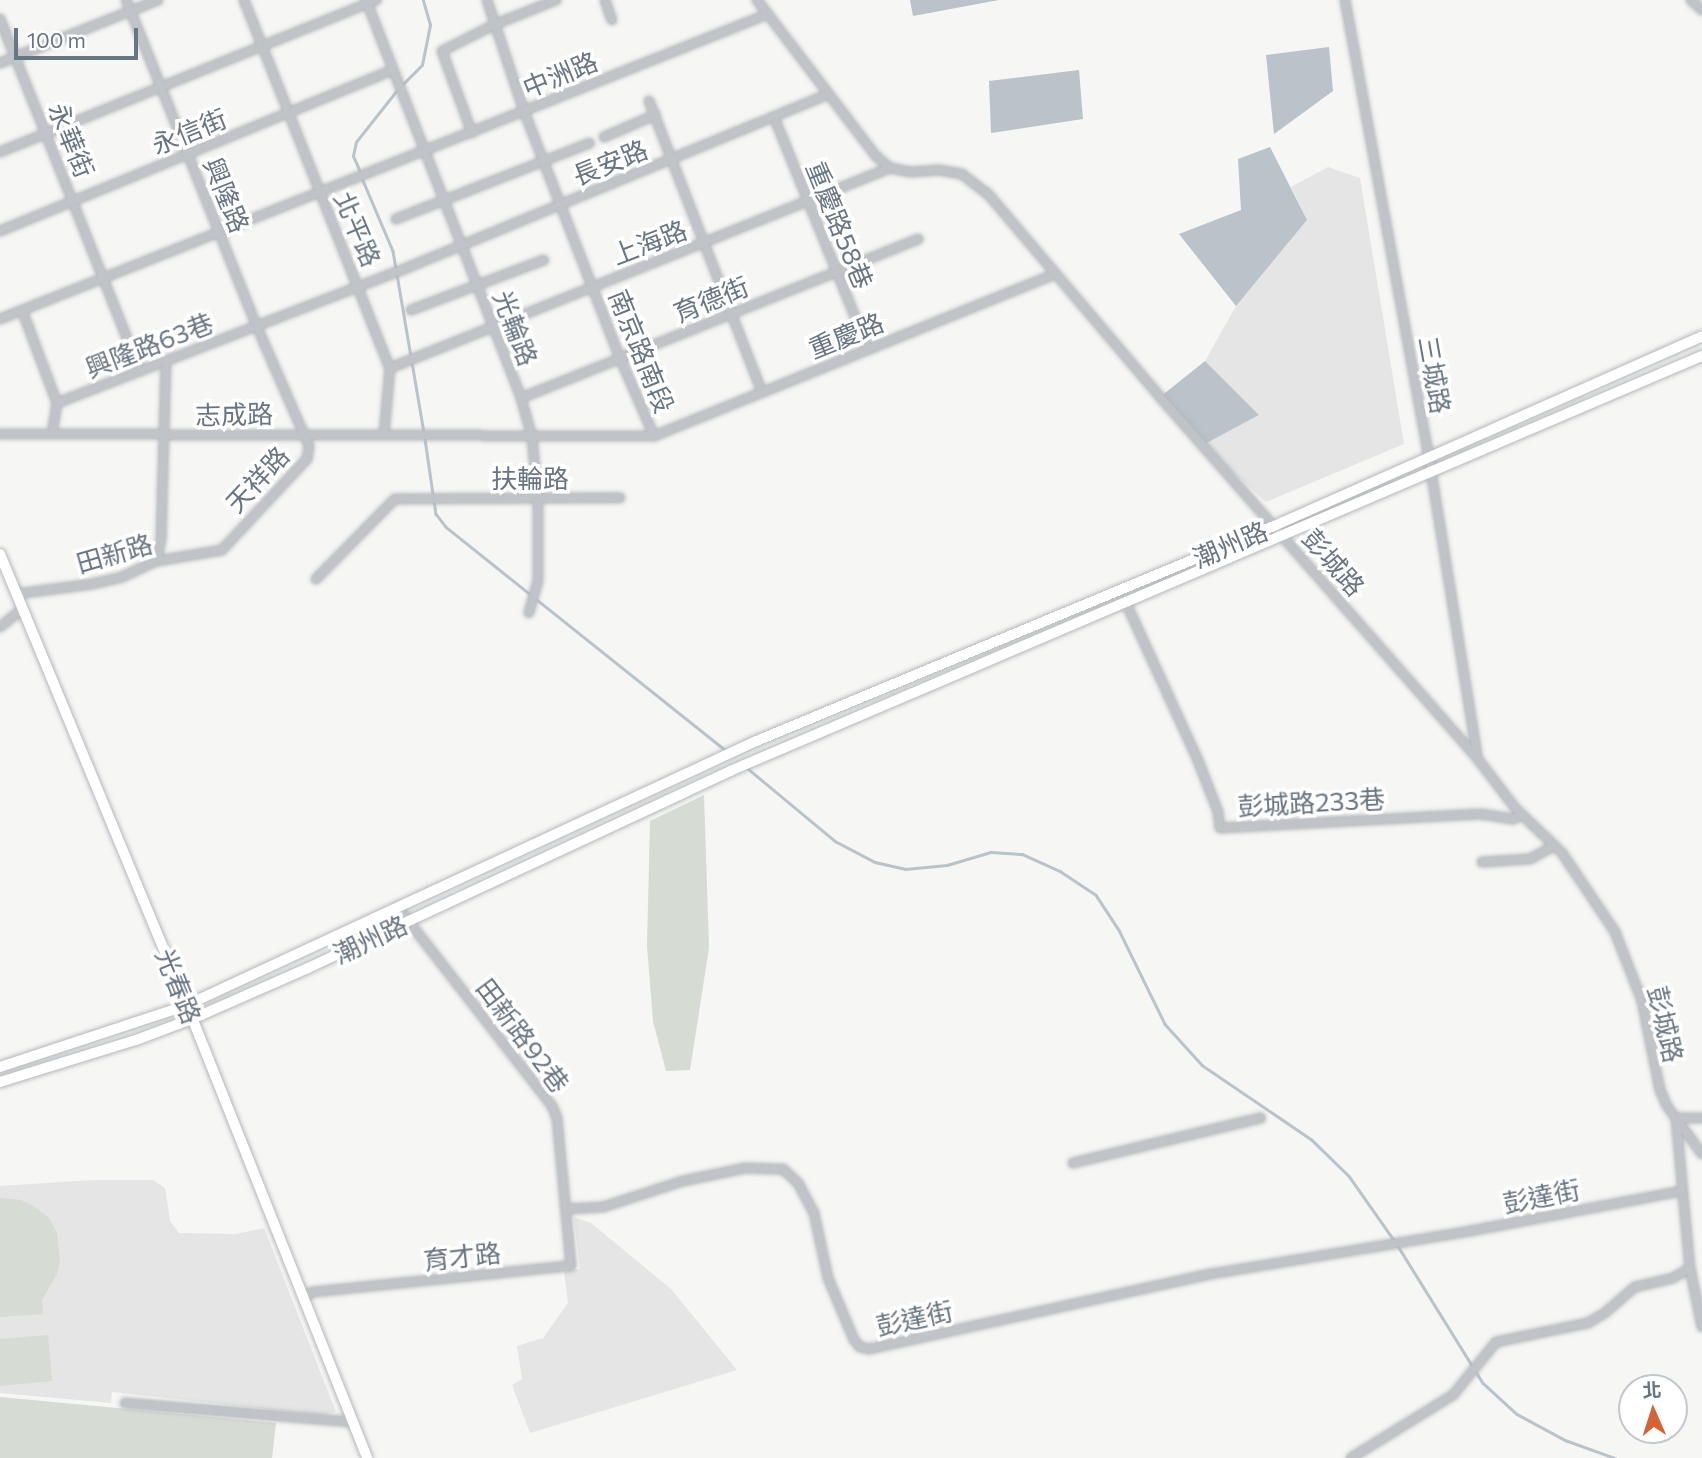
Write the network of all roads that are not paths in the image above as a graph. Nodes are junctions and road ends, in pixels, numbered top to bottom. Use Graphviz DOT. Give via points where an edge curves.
graph roads {
  1 [pos="126,0"];
  2 [pos="158,0"];
  3 [pos="244,0"];
  4 [pos="377,0"];
  5 [pos="487,0"];
  6 [pos="556,0"];
  7 [pos="605,0"];
  8 [pos="757,0"];
  9 [pos="1345,0"];
  10 [pos="1690,0"];
  11 [pos="367,2"];
  12 [pos="1702,10"];
  13 [pos="130,12"];
  14 [pos="768,15"];
  15 [pos="0,19"];
  16 [pos="612,20"];
  17 [pos="496,23"];
  18 [pos="263,46"];
  19 [pos="15,57"];
  20 [pos="0,63"];
  21 [pos="394,73"];
  22 [pos="161,87"];
  23 [pos="827,96"];
  24 [pos="649,101"];
  25 [pos="524,111"];
  26 [pos="289,113"];
  27 [pos="654,115"];
  28 [pos="774,117"];
  29 [pos="47,133"];
  30 [pos="472,133"];
  31 [pos="604,137"];
  32 [pos="590,143"];
  33 [pos="0,152"];
  34 [pos="425,152"];
  35 [pos="188,154"];
  36 [pos="671,159"];
  37 [pos="544,161"];
  38 [pos="890,168"];
  39 [pos="320,192"];
  40 [pos="74,200"];
  41 [pos="444,200"];
  42 [pos="808,201"];
  43 [pos="562,204"];
  44 [pos="396,219"];
  45 [pos="0,230"];
  46 [pos="219,232"];
  47 [pos="918,239"];
  48 [pos="704,243"];
  49 [pos="462,245"];
  50 [pos="544,260"];
  51 [pos="836,272"];
  52 [pos="1054,274"];
  53 [pos="105,277"];
  54 [pos="359,286"];
  55 [pos="476,286"];
  56 [pos="593,287"];
  57 [pos="22,310"];
  58 [pos="411,310"];
  59 [pos="730,314"];
  60 [pos="0,319"];
  61 [pos="257,327"];
  62 [pos="492,327"];
  63 [pos="1702,336"];
  64 [pos="868,349"];
  65 [pos="1702,356"];
  66 [pos="620,359"];
  67 [pos="166,360"];
  68 [pos="390,368"];
  69 [pos="140,371"];
  70 [pos="762,392"];
  71 [pos="521,398"];
  72 [pos="57,402"];
  73 [pos="0,433"];
  74 [pos="305,433"];
  75 [pos="52,434"];
  76 [pos="384,434"];
  77 [pos="164,436"];
  78 [pos="654,436"];
  79 [pos="532,437"];
  80 [pos="1429,458"];
  81 [pos="1431,471"];
  82 [pos="620,498"];
  83 [pos="538,499"];
  84 [pos="1274,526"];
  85 [pos="1282,536"];
  86 [pos="222,550"];
  87 [pos="0,554"];
  88 [pos="157,561"];
  89 [pos="316,579"];
  90 [pos="16,594"];
  91 [pos="1126,603"];
  92 [pos="22,609"];
  93 [pos="529,613"];
  94 [pos="0,627"];
  95 [pos="1477,758"];
  96 [pos="1522,815"];
  97 [pos="1553,846"];
  98 [pos="1482,862"];
  99 [pos="397,906"];
  100 [pos="408,920"];
  101 [pos="187,1005"];
  102 [pos="192,1018"];
  103 [pos="0,1067"];
  104 [pos="0,1082"];
  105 [pos="1261,1118"];
  106 [pos="1676,1118"];
  107 [pos="1702,1118"];
  108 [pos="1702,1154"];
  109 [pos="1073,1163"];
  110 [pos="1681,1192"];
  111 [pos="567,1209"];
  112 [pos="1690,1268"];
  113 [pos="302,1297"];
  114 [pos="1702,1327"];
  115 [pos="125,1403"];
  116 [pos="351,1422"];
  117 [pos="367,1458"];
  118 [pos="1351,1458"];
  1 -- 13 [label="street, 興隆路"];
  2 -- 13 [label="street"];
  3 -- 18 [label="street, 北平路"];
  4 -- 11 [label="street"];
  5 -- 17 [label="street, 南京路南段"];
  6 -- 17 [label="street"];
  7 -- 16 [label="street"];
  8 -- 14 [label="street"];
  9 -- 80 [label="street, 三城路"];
  10 -- 12 [label="street"];
  11 -- 18 [label="street"];
  11 -- 21 [label="street"];
  13 -- 19 [label="street"];
  13 -- 22 [label="street, 興隆路"];
  14 -- 23 [label="street"];
  14 -- 25 [label="street, 中洲路"];
  15 -- 19 [label="street, 永華街"];
  17 -- 25 [label="street, 南京路南段"];
  17 -- 30 [label="street" via="442,51"];
  18 -- 22 [label="street"];
  18 -- 26 [label="street, 北平路"];
  19 -- 20 [label="street"];
  19 -- 29 [label="street, 永華街"];
  21 -- 26 [label="street, 永信街"];
  21 -- 34 [label="street, 光輪路"];
  22 -- 29 [label="street"];
  22 -- 35 [label="street, 興隆路"];
  23 -- 28 [label="street, 長安路"];
  23 -- 38 [label="street"];
  24 -- 27 [label="street"];
  25 -- 30 [label="street, 中洲路"];
  25 -- 37 [label="street, 南京路南段"];
  26 -- 35 [label="street, 永信街"];
  26 -- 39 [label="street, 北平路"];
  27 -- 31 [label="street"];
  27 -- 36 [label="street"];
  28 -- 36 [label="street, 長安路"];
  28 -- 42 [label="street, 重慶路58巷"];
  29 -- 33 [label="street"];
  29 -- 40 [label="street, 永華街"];
  30 -- 34 [label="street, 中洲路"];
  32 -- 37 [label="street"];
  34 -- 39 [label="street, 中洲路"];
  34 -- 41 [label="street, 光輪路"];
  35 -- 40 [label="street, 永信街"];
  35 -- 46 [label="street, 興隆路"];
  36 -- 43 [label="street, 長安路"];
  36 -- 48 [label="street"];
  37 -- 41 [label="street"];
  37 -- 43 [label="street, 南京路南段"];
  38 -- 42 [label="street, 上海路"];
  38 -- 52 [label="street, 彭城路" via="962,174 988,194"];
  39 -- 46 [label="street"];
  39 -- 54 [label="street, 北平路"];
  40 -- 45 [label="street, 永信街"];
  40 -- 53 [label="street, 永華街"];
  41 -- 44 [label="street"];
  41 -- 49 [label="street, 光輪路"];
  42 -- 48 [label="street, 上海路"];
  42 -- 51 [label="street, 重慶路58巷"];
  43 -- 49 [label="street, 長安路"];
  43 -- 56 [label="street, 南京路南段"];
  46 -- 53 [label="street"];
  46 -- 61 [label="street, 興隆路"];
  47 -- 51 [label="street, 育德街"];
  48 -- 56 [label="street, 上海路"];
  48 -- 59 [label="street"];
  49 -- 54 [label="street, 長安路"];
  49 -- 55 [label="street, 光輪路"];
  50 -- 55 [label="street"];
  51 -- 59 [label="street, 育德街"];
  51 -- 64 [label="street, 重慶路58巷"];
  52 -- 64 [label="street, 重慶路"];
  52 -- 84 [label="street, 彭城路"];
  53 -- 57 [label="street"];
  53 -- 69 [label="street, 永華街"];
  54 -- 61 [label="street"];
  54 -- 68 [label="street, 北平路"];
  55 -- 58 [label="street"];
  55 -- 62 [label="street, 光輪路"];
  56 -- 62 [label="street, 上海路"];
  56 -- 66 [label="street, 南京路南段"];
  57 -- 60 [label="street"];
  57 -- 72 [label="street"];
  59 -- 66 [label="street, 育德街"];
  59 -- 70 [label="street"];
  61 -- 67 [label="street, 興隆路63巷"];
  61 -- 74 [label="street, 興隆路"];
  62 -- 68 [label="street, 上海路"];
  62 -- 71 [label="street, 光輪路"];
  63 -- 80 [label="main road, 潮州路"];
  64 -- 70 [label="street, 重慶路"];
  65 -- 81 [label="main road, 潮州路"];
  66 -- 71 [label="street, 育德街"];
  66 -- 78 [label="street, 南京路南段"];
  67 -- 69 [label="street, 興隆路63巷"];
  67 -- 77 [label="street"];
  68 -- 76 [label="street, 北平路"];
  69 -- 72 [label="street, 興隆路63巷"];
  70 -- 78 [label="street, 重慶路"];
  71 -- 79 [label="street, 光輪路"];
  72 -- 75 [label="street"];
  73 -- 75 [label="street, 志成路"];
  74 -- 76 [label="street, 志成路"];
  74 -- 77 [label="street, 志成路"];
  74 -- 86 [label="street, 天祥路" via="307,459"];
  75 -- 77 [label="street, 志成路"];
  76 -- 79 [label="street, 志成路"];
  77 -- 88 [label="street"];
  78 -- 79 [label="street"];
  79 -- 83 [label="street, 光輪路"];
  80 -- 81 [label="street, 三城路"];
  80 -- 84 [label="main road, 潮州路"];
  81 -- 85 [label="main road, 潮州路"];
  81 -- 95 [label="street, 三城路"];
  82 -- 83 [label="street, 扶輪路"];
  83 -- 89 [label="street, 扶輪路" via="390,500"];
  83 -- 93 [label="street, 光輪路" via="537,585"];
  84 -- 85 [label="street, 彭城路"];
  84 -- 99 [label="main road, 潮州路" via="754,742"];
  85 -- 91 [label="main road, 潮州路"];
  85 -- 95 [label="street, 彭城路"];
  86 -- 88 [label="street, 田新路"];
  87 -- 90 [label="main road, 光春路"];
  88 -- 90 [label="street, 田新路" via="122,577"];
  90 -- 92 [label="main road, 光春路"];
  91 -- 96 [label="street, 彭城路233巷" via="1197,758 1220,828 1481,814 1513,819"];
  91 -- 100 [label="main road, 潮州路" via="730,771"];
  92 -- 94 [label="street"];
  92 -- 101 [label="main road, 光春路"];
  95 -- 96 [label="street, 彭城路"];
  96 -- 97 [label="street, 彭城路"];
  97 -- 98 [label="street" via="1530,859"];
  97 -- 106 [label="street, 彭城路" via="1615,932 1642,1001 1660,1090"];
  99 -- 100 [label="street, 田新路92巷"];
  99 -- 101 [label="main road, 潮州路"];
  100 -- 102 [label="main road, 潮州路"];
  100 -- 111 [label="street, 田新路92巷" via="552,1105"];
  101 -- 102 [label="main road, 光春路"];
  101 -- 103 [label="main road, 潮州路"];
  102 -- 104 [label="main road, 潮州路"];
  102 -- 113 [label="main road, 光春路"];
  105 -- 109 [label="street"];
  106 -- 107 [label="street"];
  106 -- 108 [label="street, 彭城路"];
  106 -- 110 [label="street"];
  110 -- 111 [label="street, 彭達街" via="1210,1274 869,1349 854,1340 828,1278 814,1213 783,1169 745,1168 682,1181 603,1207"];
  110 -- 112 [label="street"];
  111 -- 113 [label="street, 育才路" via="571,1266 313,1292"];
  112 -- 114 [label="street"];
  112 -- 118 [label="street" via="1673,1278 1635,1287 1587,1323 1502,1339 1453,1395"];
  113 -- 116 [label="main road, 光春路"];
  115 -- 116 [label="street"];
  116 -- 117 [label="main road, 光春路"];
}
